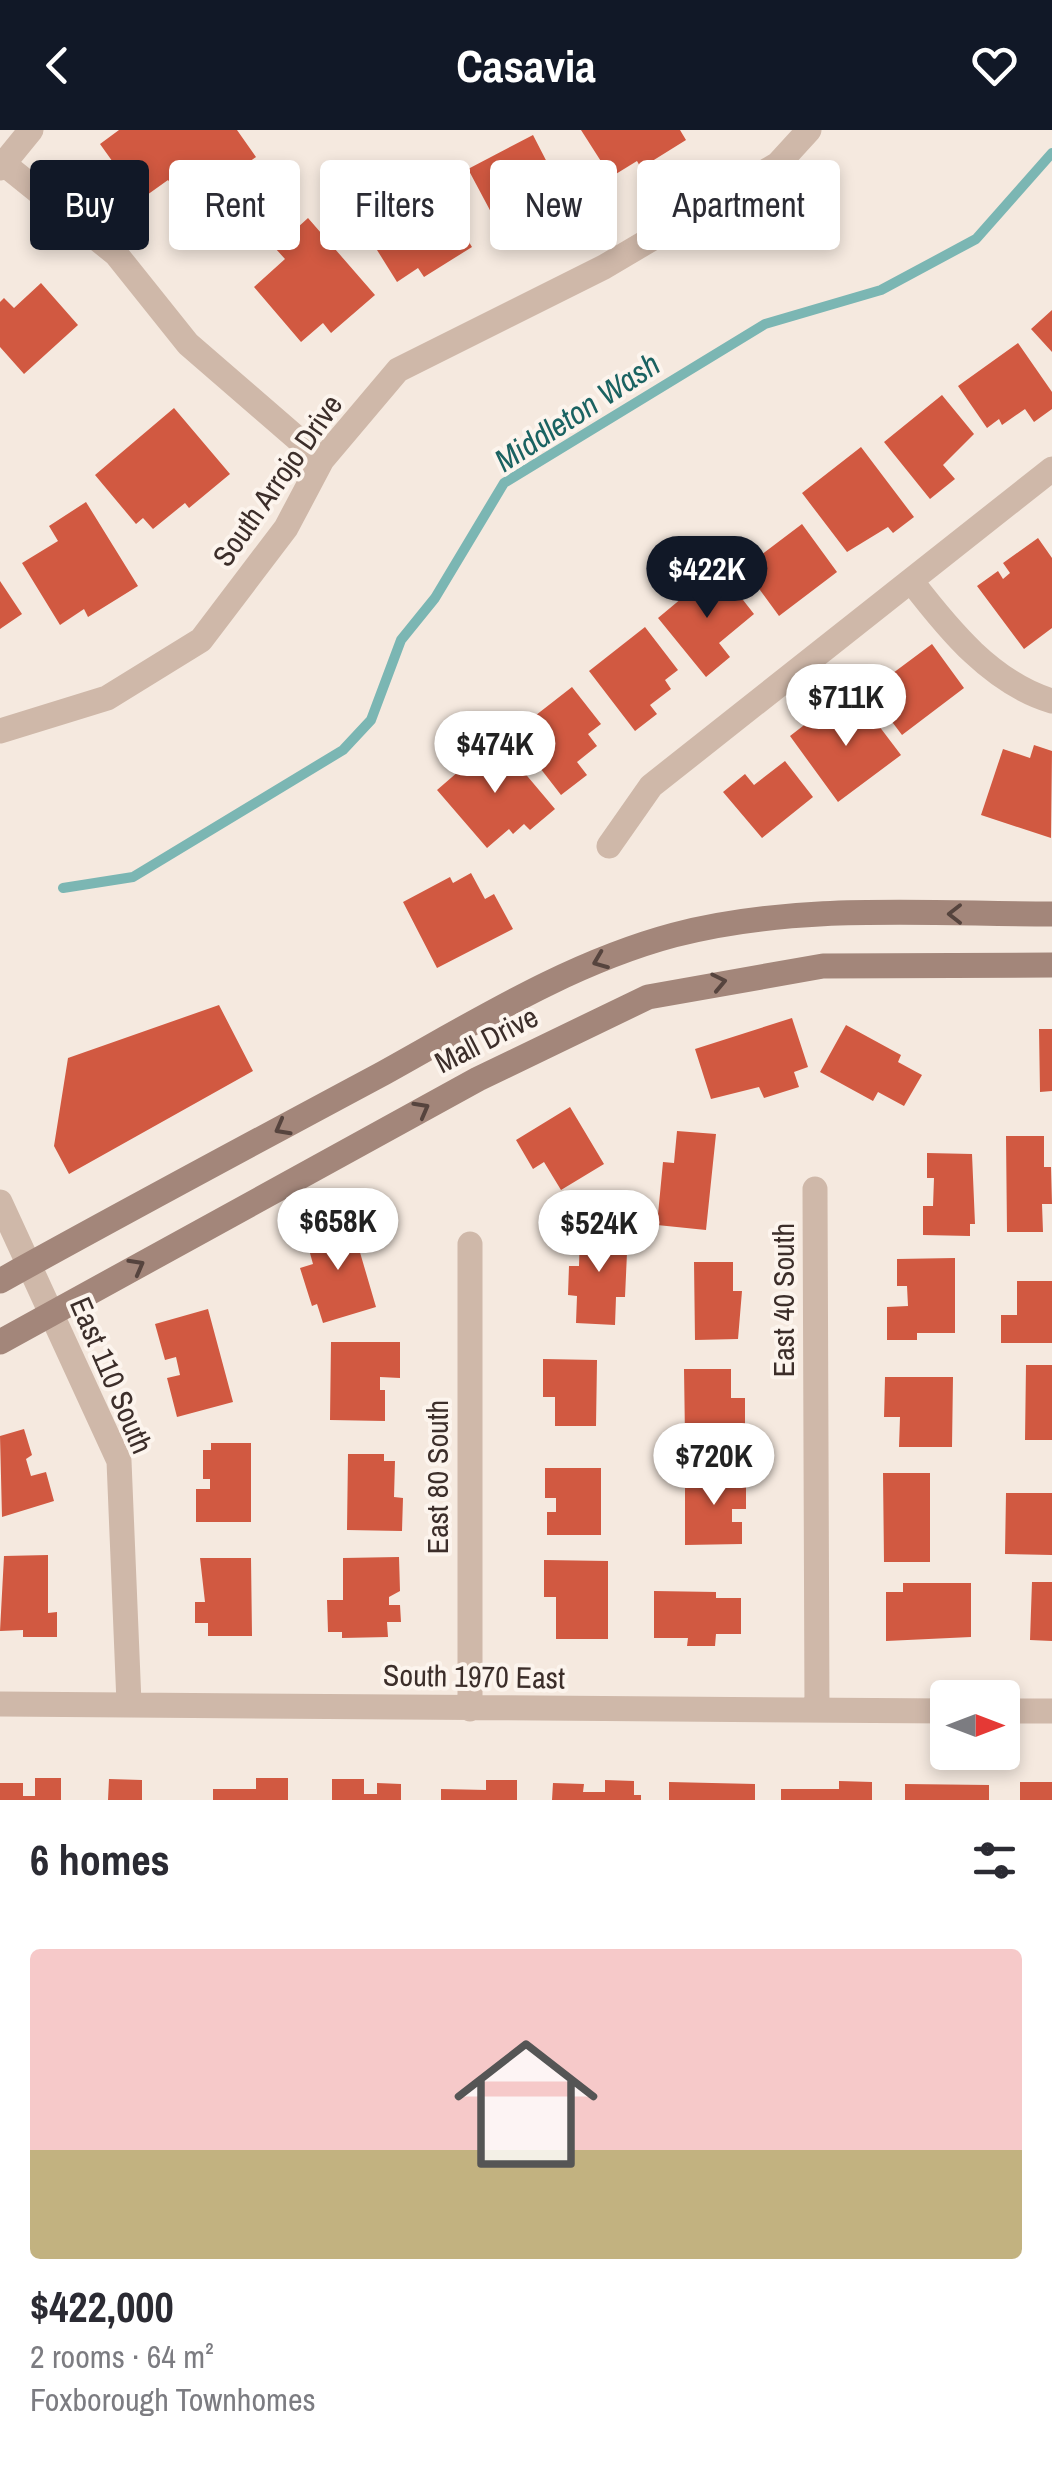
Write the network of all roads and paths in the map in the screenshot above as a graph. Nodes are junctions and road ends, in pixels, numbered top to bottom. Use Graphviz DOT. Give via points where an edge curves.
graph roads {
  1 [pos="32,130"];
  2 [pos="808,130"];
  3 [pos="2,166"];
  4 [pos="322,460"];
  5 [pos="1052,469"];
  6 [pos="912,582"];
  7 [pos="1052,701"];
  8 [pos="0,731"];
  9 [pos="609,846"];
  10 [pos="1052,914"];
  11 [pos="1052,965"];
  12 [pos="816,1189"];
  13 [pos="0,1202"];
  14 [pos="470,1244"];
  15 [pos="30,1264"];
  16 [pos="0,1281"];
  17 [pos="52,1313"];
  18 [pos="0,1342"];
  19 [pos="129,1703"];
  20 [pos="0,1704"];
  21 [pos="470,1709"];
  22 [pos="818,1710"];
  23 [pos="930,1711"];
  24 [pos="1020,1711"];
  25 [pos="1052,1711"];
  1 -- 3 [label="street"];
  2 -- 4 [label="street, South Arrojo Drive" via="778,164 604,267 398,370"];
  3 -- 4 [label="street" via="116,254 188,344"];
  4 -- 8 [label="street, South Arrojo Drive" via="286,528 201,640 107,698"];
  5 -- 6 [label="street"];
  6 -- 7 [label="street" via="957,640 1028,694"];
  6 -- 9 [label="street" via="651,786"];
  10 -- 15 [label="main road, Mall Drive, one-way" via="810,915 675,935 569,974"];
  17 -- 11 [label="main road, Mall Drive, one-way" via="478,1079 648,997 823,966"];
  12 -- 22 [label="street, East 40 South"];
  13 -- 15 [label="street, East 110 South"];
  14 -- 21 [label="street, East 80 South"];
  15 -- 16 [label="main road, Mall Drive"];
  15 -- 17 [label="street, East 110 South"];
  17 -- 18 [label="main road, Mall Drive"];
  17 -- 19 [label="street, East 110 South" via="119,1461"];
  19 -- 20 [label="street, South 1970 East"];
  19 -- 21 [label="street, South 1970 East"];
  21 -- 22 [label="street, South 1970 East"];
  22 -- 23 [label="street, South 1970 East"];
  24 -- 25 [label="street"];
}
